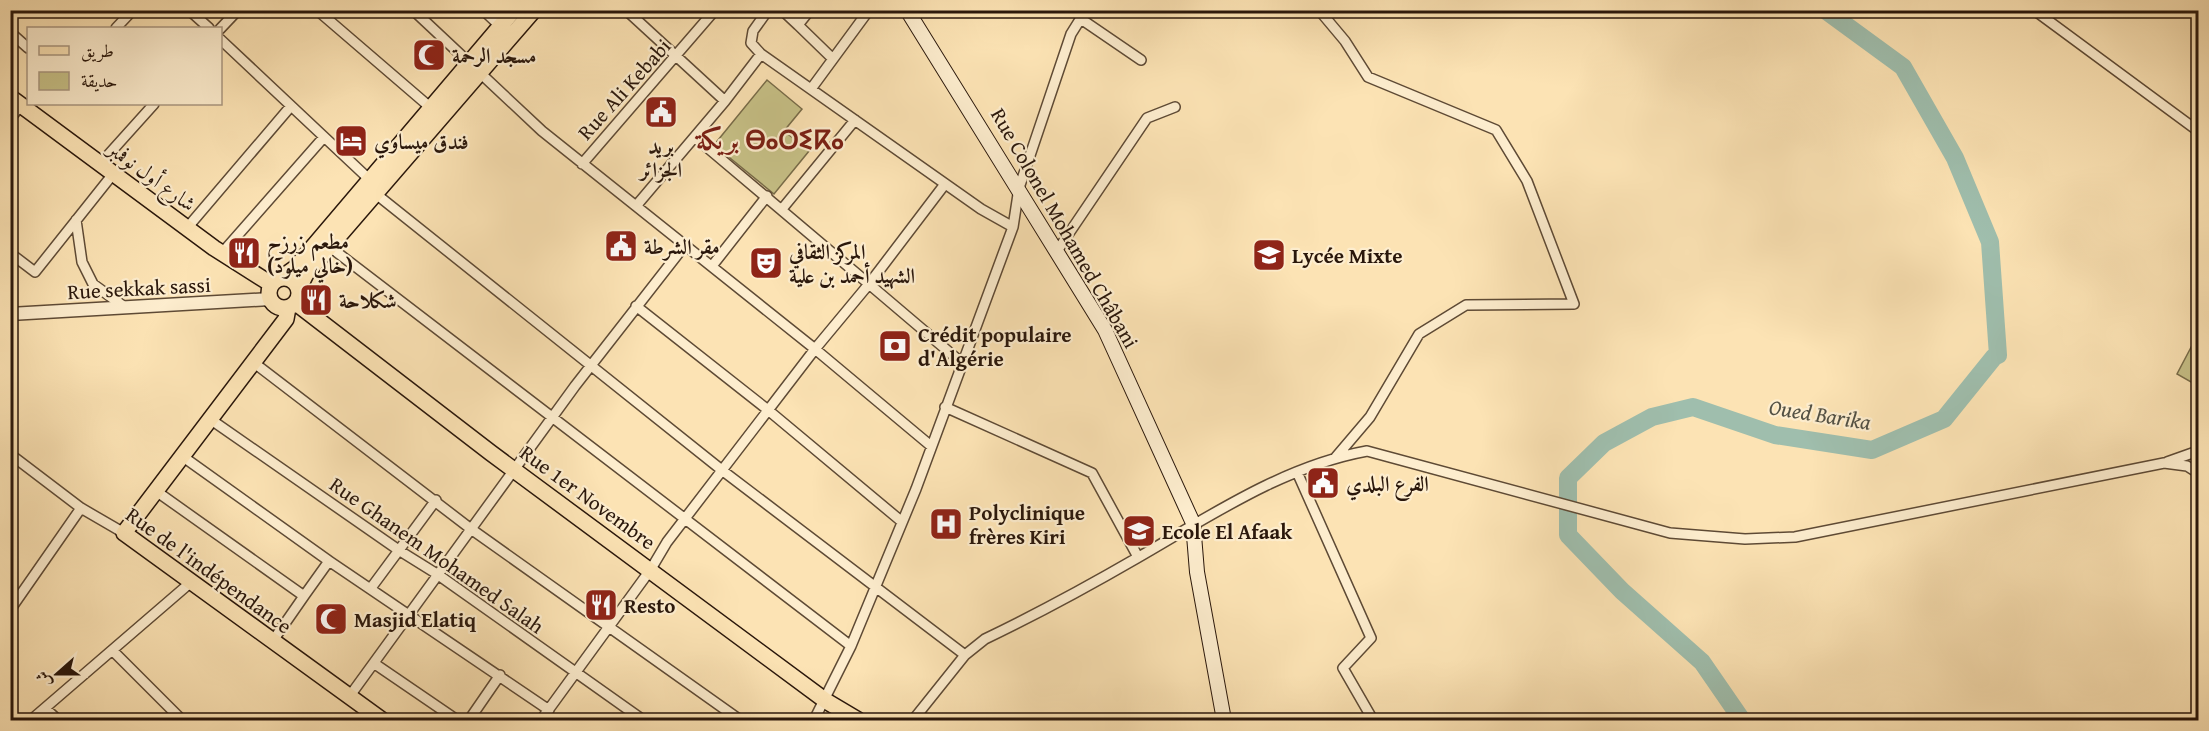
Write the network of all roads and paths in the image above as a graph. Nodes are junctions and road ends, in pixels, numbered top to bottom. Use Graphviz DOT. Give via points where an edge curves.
graph roads {
  1 [pos="133,10"];
  2 [pos="189,10"];
  3 [pos="238,10"];
  4 [pos="317,10"];
  5 [pos="413,10"];
  6 [pos="483,10"];
  7 [pos="514,10"];
  8 [pos="534,10"];
  9 [pos="626,10"];
  10 [pos="715,10"];
  11 [pos="768,10"];
  12 [pos="782,10"];
  13 [pos="810,10"];
  14 [pos="869,10"];
  15 [pos="907,10"];
  16 [pos="1319,10"];
  17 [pos="2034,10"];
  18 [pos="1083,15"];
  19 [pos="798,25"];
  20 [pos="501,26"];
  21 [pos="117,27"];
  22 [pos="208,27"];
  23 [pos="222,27"];
  24 [pos="10,32"];
  25 [pos="222,41"];
  26 [pos="27,47"];
  27 [pos="761,54"];
  28 [pos="678,56"];
  29 [pos="833,59"];
  30 [pos="1141,60"];
  31 [pos="475,68"];
  32 [pos="811,89"];
  33 [pos="16,101"];
  34 [pos="725,101"];
  35 [pos="153,105"];
  36 [pos="291,106"];
  37 [pos="1175,107"];
  38 [pos="431,108"];
  39 [pos="10,119"];
  40 [pos="855,120"];
  41 [pos="2199,131"];
  42 [pos="324,137"];
  43 [pos="696,138"];
  44 [pos="100,164"];
  45 [pos="582,164"];
  46 [pos="112,174"];
  47 [pos="945,184"];
  48 [pos="373,187"];
  49 [pos="1019,188"];
  50 [pos="767,196"];
  51 [pos="636,206"];
  52 [pos="782,209"];
  53 [pos="76,220"];
  54 [pos="1013,227"];
  55 [pos="187,228"];
  56 [pos="684,245"];
  57 [pos="330,247"];
  58 [pos="1057,251"];
  59 [pos="222,253"];
  60 [pos="10,254"];
  61 [pos="712,266"];
  62 [pos="869,284"];
  63 [pos="274,287"];
  64 [pos="294,300"];
  65 [pos="636,306"];
  66 [pos="126,308"];
  67 [pos="10,314"];
  68 [pos="815,349"];
  69 [pos="253,362"];
  70 [pos="592,363"];
  71 [pos="962,363"];
  72 [pos="945,407"];
  73 [pos="768,410"];
  74 [pos="553,418"];
  75 [pos="210,419"];
  76 [pos="931,446"];
  77 [pos="2199,451"];
  78 [pos="10,454"];
  79 [pos="182,456"];
  80 [pos="1336,457"];
  81 [pos="2164,463"];
  82 [pos="514,469"];
  83 [pos="723,471"];
  84 [pos="1297,472"];
  85 [pos="2199,473"];
  86 [pos="156,490"];
  87 [pos="436,500"];
  88 [pos="81,508"];
  89 [pos="686,520"];
  90 [pos="901,521"];
  91 [pos="1193,524"];
  92 [pos="471,529"];
  93 [pos="124,533"];
  94 [pos="400,551"];
  95 [pos="1138,557"];
  96 [pos="329,561"];
  97 [pos="651,569"];
  98 [pos="437,574"];
  99 [pos="190,583"];
  100 [pos="874,585"];
  101 [pos="371,588"];
  102 [pos="304,596"];
  103 [pos="10,610"];
  104 [pos="410,613"];
  105 [pos="609,627"];
  106 [pos="272,642"];
  107 [pos="851,646"];
  108 [pos="112,651"];
  109 [pos="964,655"];
  110 [pos="375,663"];
  111 [pos="575,673"];
  112 [pos="500,675"];
  113 [pos="349,697"];
  114 [pos="826,701"];
  115 [pos="46,709"];
  116 [pos="549,710"];
  117 [pos="31,720"];
  118 [pos="58,720"];
  119 [pos="182,720"];
  120 [pos="382,720"];
  121 [pos="457,720"];
  122 [pos="470,720"];
  123 [pos="541,720"];
  124 [pos="643,720"];
  125 [pos="740,720"];
  126 [pos="814,720"];
  127 [pos="858,720"];
  128 [pos="913,720"];
  129 [pos="1224,720"];
  130 [pos="1373,720"];
  1 -- 21 [label="street"];
  2 -- 22 [label="street"];
  3 -- 23 [label="street"];
  4 -- 38 [label="street"];
  5 -- 31 [label="street"];
  6 -- 20 [label="street"];
  7 -- 20 [label="main road"];
  8 -- 31 [label="main road"];
  9 -- 28 [label="street"];
  10 -- 28 [label="street, Rue Ali Kebabi"];
  11 -- 27 [label="street" via="752,36 751,43"];
  12 -- 19 [label="street"];
  13 -- 19 [label="street"];
  14 -- 29 [label="street"];
  15 -- 49 [label="main road, Rue Colonel Mohamed Châbani"];
  16 -- 80 [label="street" via="1345,40 1368,77 1496,130 1527,181 1574,304 1466,305 1419,333 1370,417"];
  17 -- 41 [label="street"];
  18 -- 30 [label="street"];
  18 -- 49 [label="street" via="1071,34"];
  19 -- 29 [label="street"];
  20 -- 31 [label="main road"];
  24 -- 26 [label="street"];
  25 -- 36 [label="street"];
  27 -- 32 [label="street"];
  27 -- 34 [label="street"];
  28 -- 34 [label="street"];
  28 -- 45 [label="street, Rue Ali Kebabi"];
  29 -- 32 [label="street"];
  31 -- 38 [label="main road"];
  31 -- 45 [label="street"];
  31 -- 48 [label="main road"];
  32 -- 40 [label="street"];
  33 -- 39 [label="street"];
  33 -- 44 [label="main road, شارع أول نوفمبر"];
  34 -- 43 [label="street"];
  35 -- 44 [label="street"];
  36 -- 42 [label="street"];
  36 -- 55 [label="street"];
  37 -- 58 [label="street" via="1148,118"];
  38 -- 48 [label="main road"];
  40 -- 47 [label="street"];
  40 -- 52 [label="street"];
  42 -- 48 [label="street"];
  42 -- 59 [label="street"];
  43 -- 50 [label="street"];
  43 -- 51 [label="street"];
  44 -- 46 [label="main road, شارع أول نوفمبر"];
  45 -- 51 [label="street"];
  46 -- 53 [label="street"];
  46 -- 55 [label="main road, شارع أول نوفمبر"];
  47 -- 54 [label="street"];
  47 -- 62 [label="street"];
  48 -- 57 [label="main road"];
  48 -- 63 [label="main road"];
  48 -- 70 [label="street"];
  49 -- 54 [label="street"];
  49 -- 58 [label="main road, Rue Colonel Mohamed Châbani"];
  50 -- 52 [label="street"];
  50 -- 61 [label="street"];
  51 -- 56 [label="street"];
  52 -- 62 [label="street"];
  53 -- 60 [label="street" via="36,272"];
  53 -- 66 [label="street" via="82,262 93,284"];
  54 -- 71 [label="street"];
  55 -- 59 [label="main road, شارع أول نوفمبر"];
  56 -- 61 [label="street"];
  56 -- 65 [label="street"];
  57 -- 64 [label="main road" via="306,274"];
  57 -- 74 [label="street"];
  58 -- 91 [label="main road, Rue Colonel Mohamed Châbani" via="1105,330"];
  59 -- 63 [label="main road, شارع أول نوفمبر"];
  61 -- 68 [label="street"];
  62 -- 68 [label="street"];
  62 -- 71 [label="street"];
  63 -- 64 [label="main road" via="277,307"];
  63 -- 64 [label="main road" via="292,280"];
  63 -- 66 [label="street, Rue sekkak sassi"];
  64 -- 69 [label="main road" via="286,319"];
  64 -- 82 [label="main road, Rue 1er Novembre"];
  65 -- 70 [label="street"];
  65 -- 73 [label="street"];
  66 -- 67 [label="street, Rue sekkak sassi"];
  68 -- 73 [label="street"];
  68 -- 76 [label="street"];
  69 -- 75 [label="main road"];
  69 -- 87 [label="street"];
  70 -- 74 [label="street"];
  70 -- 83 [label="street"];
  71 -- 72 [label="street"];
  72 -- 76 [label="street"];
  72 -- 95 [label="street" via="1092,473"];
  73 -- 83 [label="street"];
  73 -- 90 [label="street"];
  74 -- 82 [label="street"];
  74 -- 89 [label="street"];
  75 -- 79 [label="main road"];
  75 -- 94 [label="street, Rue Ghanem Mohamed Salah"];
  76 -- 90 [label="street"];
  77 -- 81 [label="street"];
  78 -- 88 [label="street, Rue de l'indépendance"];
  79 -- 86 [label="main road"];
  79 -- 96 [label="street"];
  80 -- 81 [label="street" via="1367,452 1670,533 1744,539 1795,537"];
  80 -- 84 [label="street"];
  81 -- 85 [label="street" via="2187,466"];
  82 -- 92 [label="street"];
  82 -- 97 [label="main road, Rue 1er Novembre"];
  83 -- 89 [label="street"];
  83 -- 100 [label="street"];
  84 -- 91 [label="street"];
  84 -- 130 [label="street" via="1371,638 1343,668"];
  86 -- 93 [label="main road"];
  86 -- 102 [label="street"];
  87 -- 92 [label="street"];
  87 -- 94 [label="street"];
  88 -- 93 [label="street, Rue de l'indépendance"];
  88 -- 103 [label="street"];
  89 -- 97 [label="street"];
  89 -- 107 [label="street"];
  90 -- 100 [label="street"];
  91 -- 95 [label="street"];
  91 -- 129 [label="main road, Rue Colonel Mohamed Châbani" via="1197,572"];
  92 -- 98 [label="street"];
  92 -- 105 [label="street"];
  93 -- 99 [label="main road, Rue de l'indépendance"];
  94 -- 98 [label="street, Rue Ghanem Mohamed Salah"];
  94 -- 101 [label="street"];
  95 -- 109 [label="street" via="985,639"];
  96 -- 101 [label="street"];
  96 -- 102 [label="street"];
  97 -- 105 [label="street"];
  97 -- 114 [label="main road, Rue 1er Novembre"];
  98 -- 104 [label="street"];
  98 -- 111 [label="street, Rue Ghanem Mohamed Salah"];
  99 -- 106 [label="main road, Rue de l'indépendance"];
  99 -- 108 [label="street"];
  100 -- 107 [label="street"];
  100 -- 109 [label="street"];
  101 -- 104 [label="street"];
  102 -- 106 [label="street"];
  104 -- 110 [label="street"];
  104 -- 112 [label="street"];
  105 -- 111 [label="street"];
  105 -- 125 [label="street"];
  106 -- 113 [label="main road, Rue de l'indépendance"];
  107 -- 114 [label="street"];
  108 -- 115 [label="street"];
  108 -- 119 [label="street"];
  109 -- 128 [label="street"];
  110 -- 113 [label="street"];
  110 -- 121 [label="street"];
  111 -- 116 [label="street"];
  111 -- 124 [label="street, Rue Ghanem Mohamed Salah"];
  112 -- 116 [label="street"];
  112 -- 122 [label="street"];
  113 -- 120 [label="main road, Rue de l'indépendance"];
  114 -- 126 [label="street"];
  114 -- 127 [label="main road, Rue 1er Novembre"];
  115 -- 117 [label="street"];
  115 -- 118 [label="street"];
  116 -- 123 [label="street"];
}
